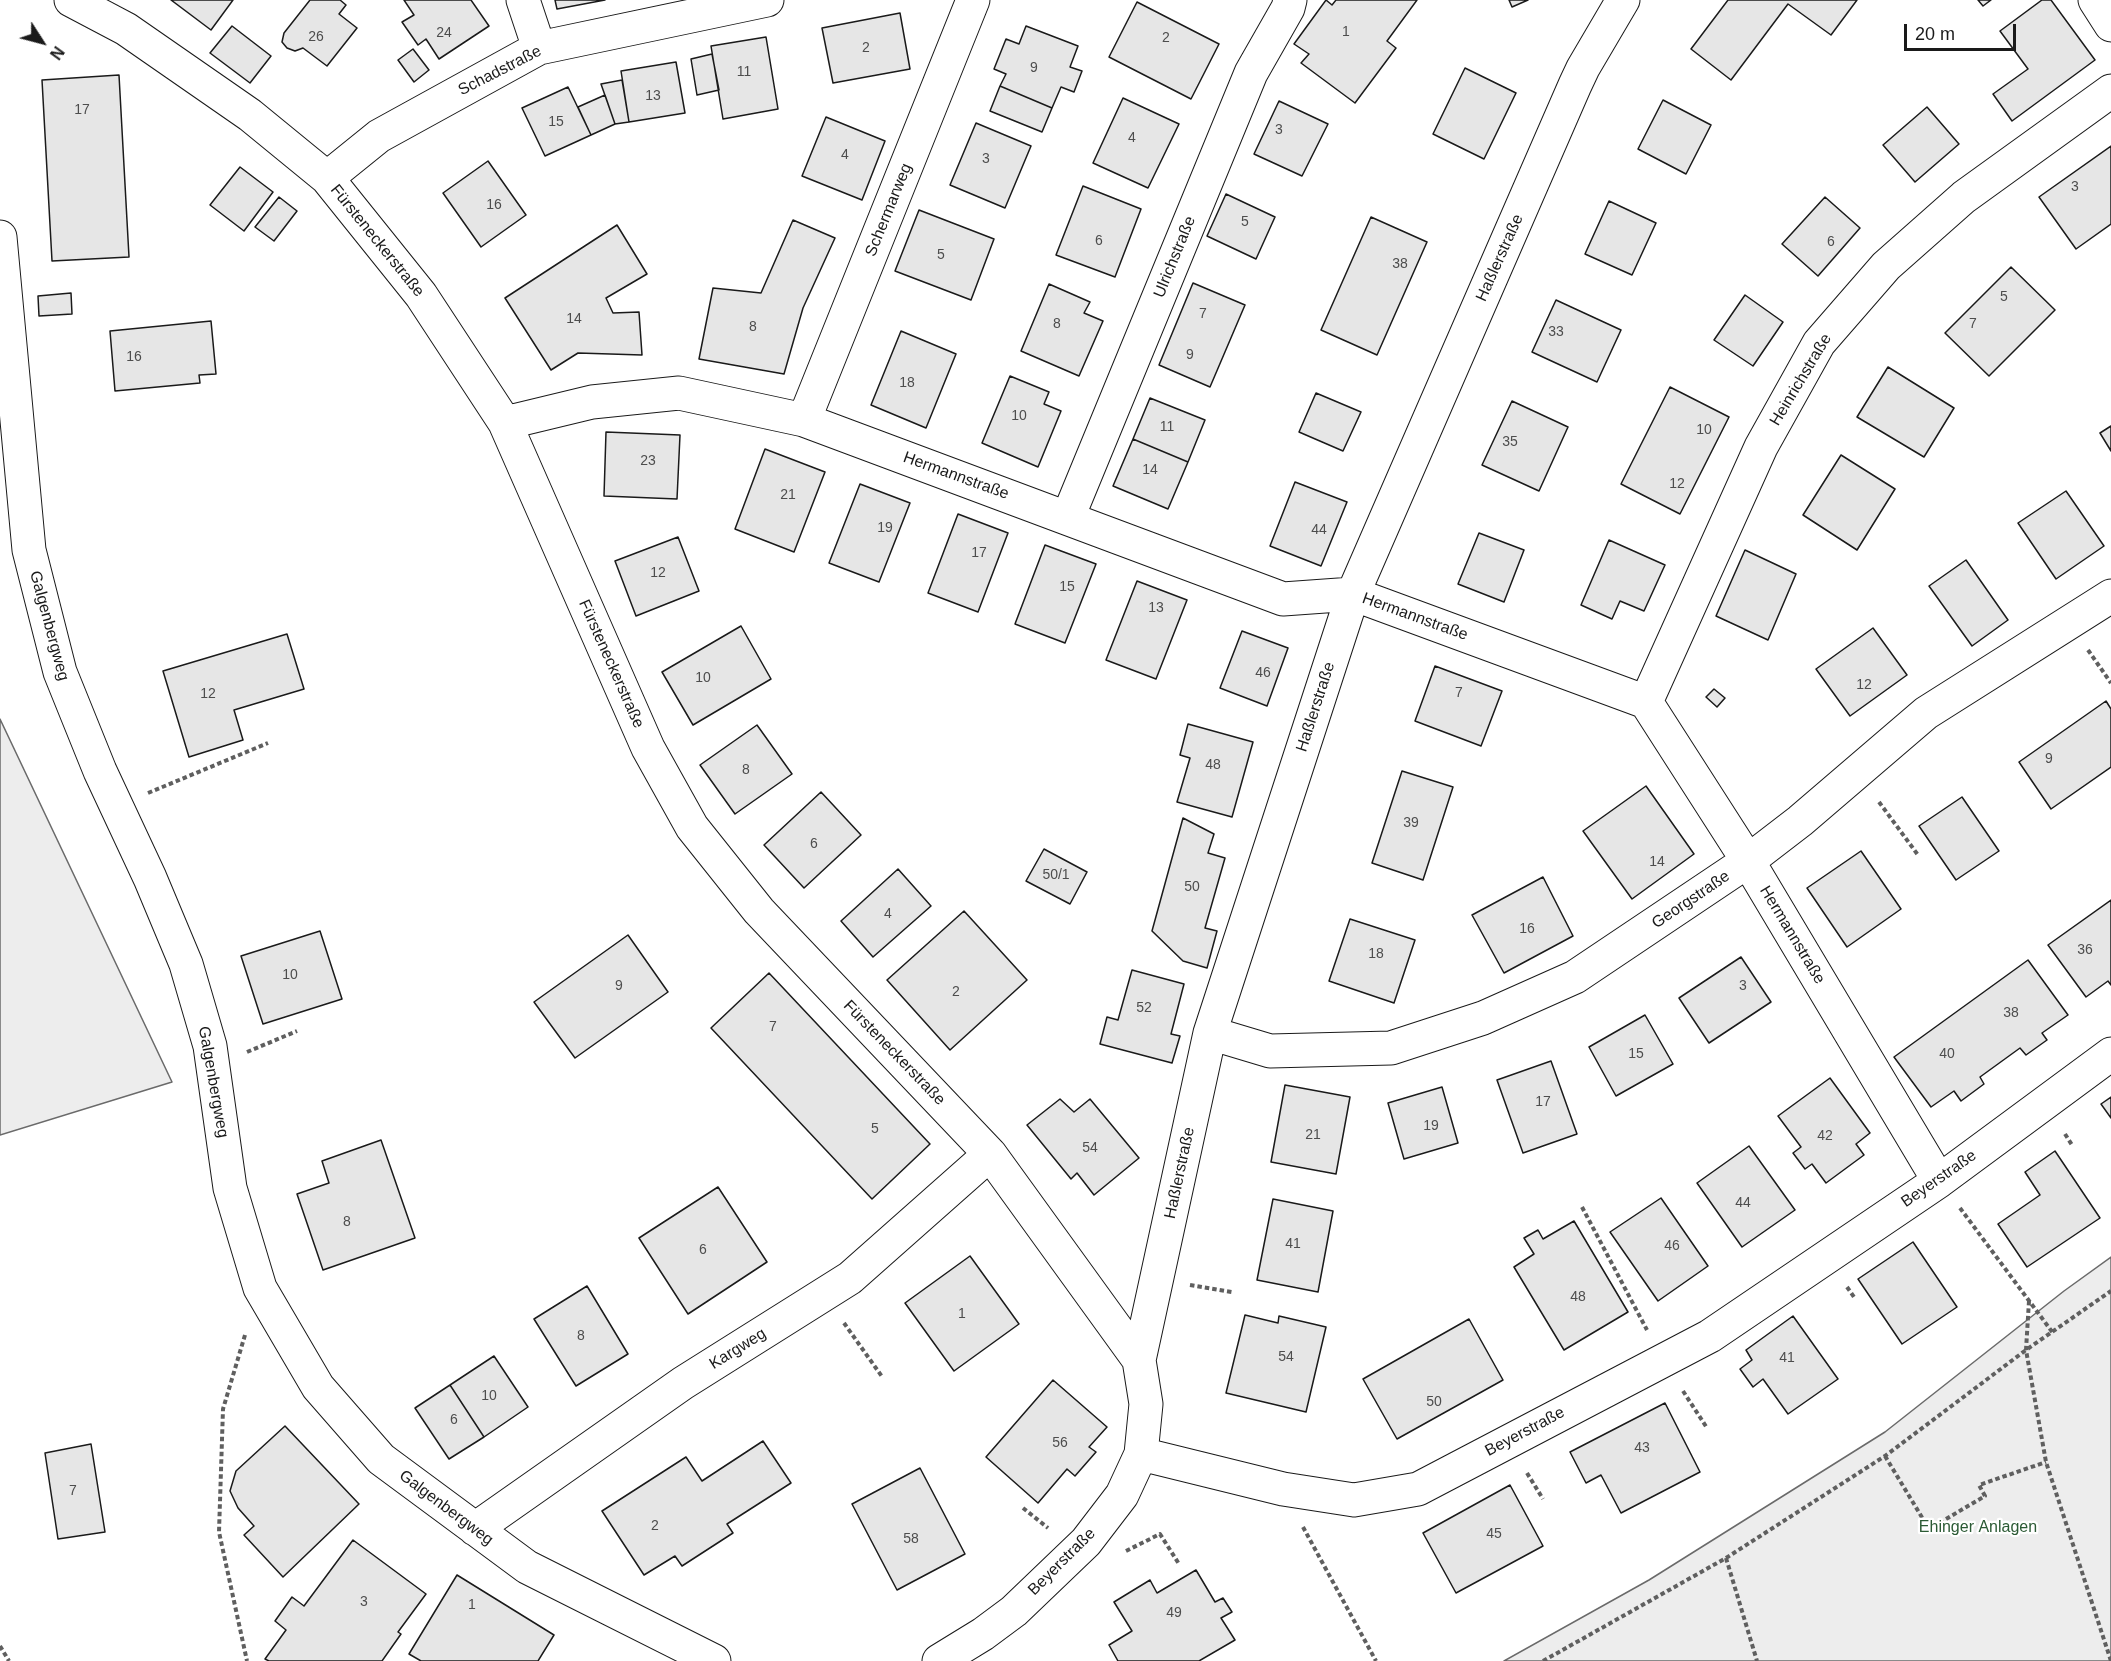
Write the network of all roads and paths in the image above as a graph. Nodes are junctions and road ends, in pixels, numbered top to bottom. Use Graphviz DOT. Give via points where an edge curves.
graph roads {
  1 [pos="71,0"];
  2 [pos="523,0"];
  3 [pos="766,0"];
  4 [pos="973,0"];
  5 [pos="1290,0"];
  6 [pos="1623,0"];
  7 [pos="2095,0"];
  8 [pos="2111,24"];
  9 [pos="539,48"];
  10 [pos="2111,91"];
  11 [pos="327,178"];
  12 [pos="1,255"];
  13 [pos="804,420"];
  14 [pos="505,423"];
  15 [pos="1068,517"];
  16 [pos="1353,594"];
  17 [pos="2111,596"];
  18 [pos="1646,702"];
  19 [pos="268,743"];
  20 [pos="1856,772"];
  21 [pos="117,805"];
  22 [pos="1918,855"];
  23 [pos="1748,861"];
  24 [pos="297,1031"];
  25 [pos="1210,1032"];
  26 [pos="2111,1054"];
  27 [pos="213,1066"];
  28 [pos="990,1154"];
  29 [pos="1940,1181"];
  30 [pos="1582,1207"];
  31 [pos="260,1288"];
  32 [pos="2111,1291"];
  33 [pos="824,1296"];
  34 [pos="2029,1300"];
  35 [pos="2053,1333"];
  36 [pos="2026,1350"];
  37 [pos="1139,1360"];
  38 [pos="1662,1360"];
  39 [pos="883,1378"];
  40 [pos="1707,1428"];
  41 [pos="1141,1454"];
  42 [pos="1885,1456"];
  43 [pos="2046,1462"];
  44 [pos="1283,1489"];
  45 [pos="475,1530"];
  46 [pos="1119,1555"];
  47 [pos="1726,1558"];
  48 [pos="1179,1564"];
  49 [pos="0,1646"];
  50 [pos="9,1661"];
  51 [pos="247,1661"];
  52 [pos="714,1661"];
  53 [pos="939,1661"];
  54 [pos="1376,1661"];
  55 [pos="1543,1661"];
  56 [pos="1756,1661"];
  57 [pos="2111,1661"];
  1 -- 11 [label="street, Fürsteneckerstraße" via="135,35 250,116"];
  2 -- 9 [label="street"];
  3 -- 9 [label="street, Schadstraße"];
  4 -- 13 [label="street, Schermarweg"];
  5 -- 15 [label="street, Ulrichstraße" via="1251,73"];
  6 -- 16 [label="street, Haßlerstraße" via="1583,68"];
  7 -- 8 [label="street"];
  9 -- 11 [label="street, Schadstraße" via="379,136"];
  10 -- 18 [label="street, Heinrichstraße" via="1964,197 1886,266 1819,343 1761,447"];
  11 -- 14 [label="street, Fürsteneckerstraße" via="421,295"];
  12 -- 21 [label="street, Galgenbergweg" via="29,550 60,672"];
  13 -- 14 [label="street, Hermannstraße" via="679,393 592,402"];
  13 -- 15 [label="street, Hermannstraße"];
  14 -- 28 [label="street, Fürsteneckerstraße" via="648,748 692,827 759,911"];
  15 -- 16 [label="street, Hermannstraße" via="1283,599"];
  16 -- 18 [label="street, Hermannstraße"];
  16 -- 25 [label="street, Haßlerstraße"];
  17 -- 20 [label="street, Georgstraße" via="1926,713"];
  18 -- 23 [label="street, Hermannstraße"];
  19 -- 21 [label="path"];
  20 -- 22 [label="path"];
  20 -- 23 [label="street, Georgstraße"];
  21 -- 27 [label="street, Galgenbergweg" via="186,964"];
  23 -- 25 [label="street, Georgstraße" via="1575,977 1484,1018 1391,1048 1270,1051"];
  23 -- 29 [label="street, Hermannstraße"];
  24 -- 27 [label="path"];
  25 -- 37 [label="street, Haßlerstraße"];
  26 -- 29 [label="street, Beyerstraße"];
  27 -- 31 [label="street, Galgenbergweg" via="230,1188"];
  28 -- 33 [label="street, Kargweg" via="850,1278"];
  28 -- 37 [label="street, Fürsteneckerstraße"];
  29 -- 34 [label="path"];
  29 -- 38 [label="street, Beyerstraße" via="1710,1336"];
  30 -- 38 [label="path"];
  31 -- 45 [label="street, Galgenbergweg" via="318,1388 381,1459"];
  31 -- 51 [label="path" via="222,1421 219,1533"];
  32 -- 35 [label="path"];
  33 -- 39 [label="path"];
  33 -- 45 [label="street, Kargweg" via="683,1383"];
  34 -- 35 [label="path"];
  34 -- 36 [label="path"];
  35 -- 36 [label="path"];
  36 -- 42 [label="path"];
  36 -- 43 [label="path"];
  37 -- 41 [label="street, Haßlerstraße" via="1146,1404"];
  38 -- 40 [label="path"];
  38 -- 44 [label="street, Beyerstraße" via="1418,1489 1354,1500"];
  41 -- 44 [label="street, Beyerstraße"];
  41 -- 53 [label="street, Beyerstraße" via="1122,1495 1086,1542 1014,1611"];
  42 -- 43 [label="path" via="1929,1529 1985,1496 1979,1485"];
  42 -- 47 [label="path"];
  43 -- 57 [label="path"];
  44 -- 54 [label="path"];
  45 -- 52 [label="street, Galgenbergweg" via="527,1567"];
  46 -- 48 [label="path" via="1160,1534"];
  47 -- 55 [label="path"];
  47 -- 56 [label="path"];
  49 -- 50 [label="path"];
}
